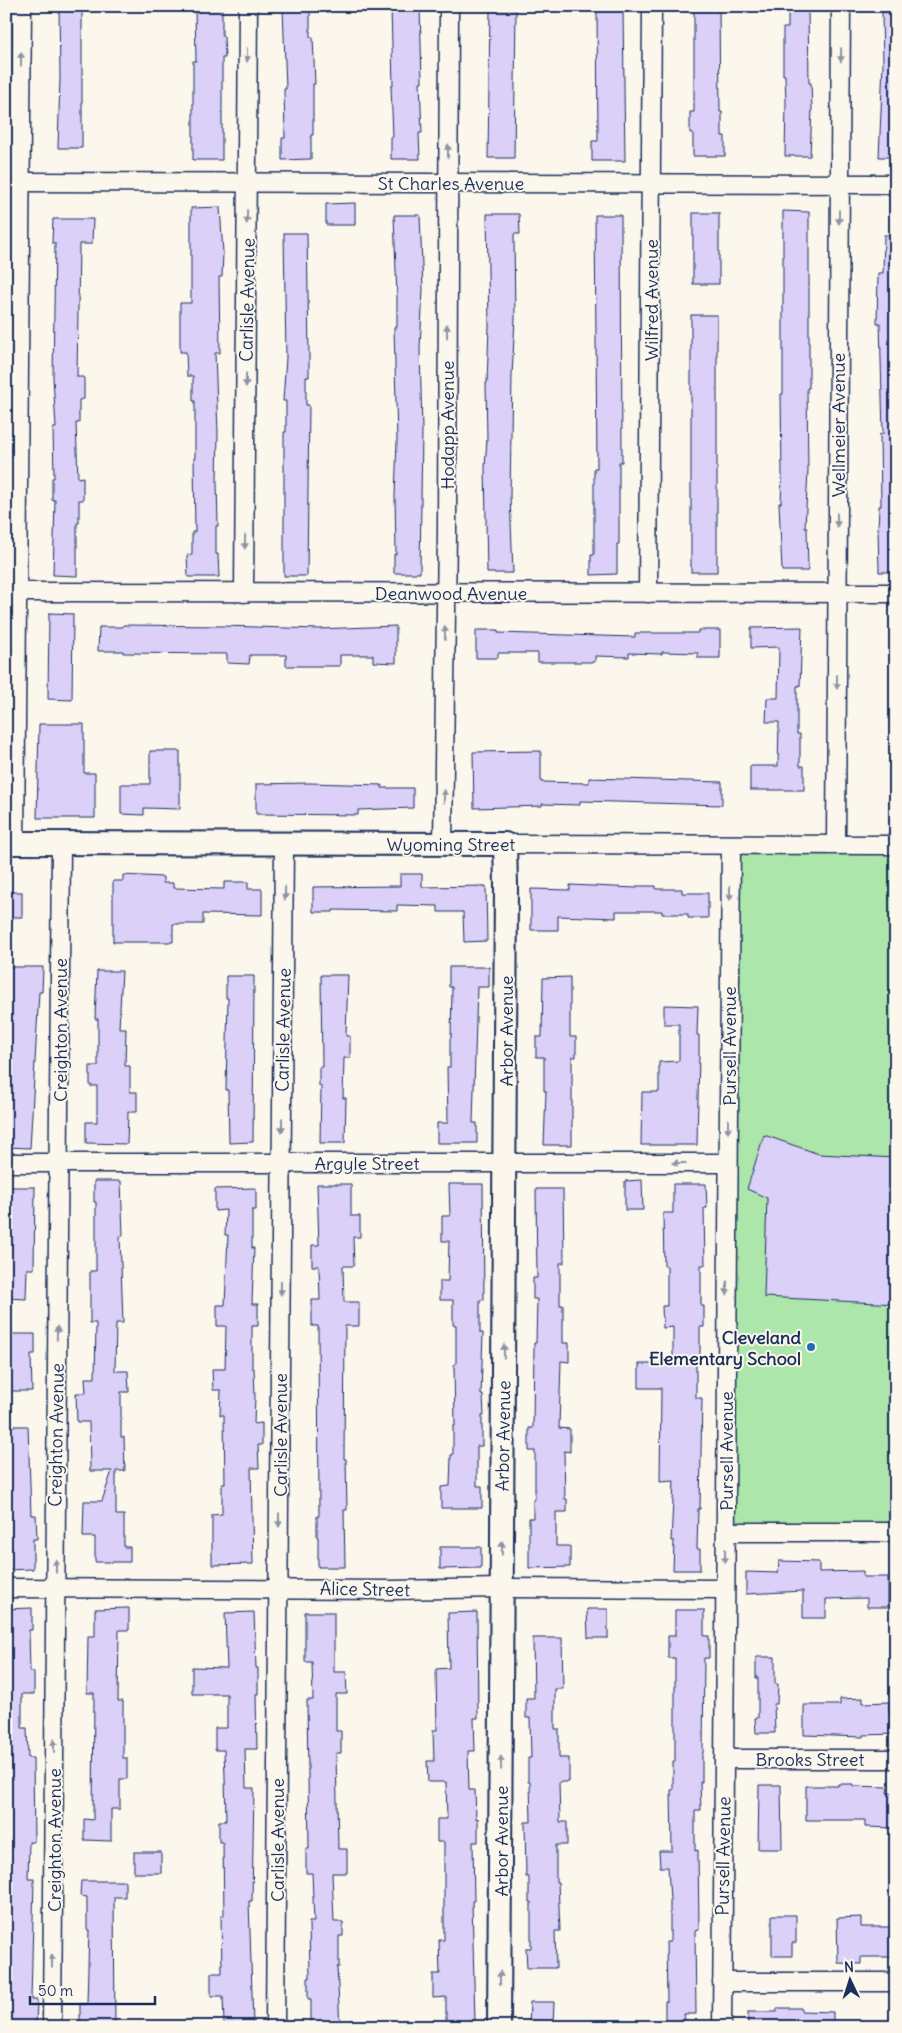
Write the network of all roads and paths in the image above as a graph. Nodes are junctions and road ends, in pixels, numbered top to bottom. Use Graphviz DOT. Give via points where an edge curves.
graph roads {
  1 [pos="22,6"];
  2 [pos="248,6"];
  3 [pos="449,6"];
  4 [pos="652,6"];
  5 [pos="841,6"];
  6 [pos="13,182"];
  7 [pos="448,182"];
  8 [pos="248,183"];
  9 [pos="839,183"];
  10 [pos="651,184"];
  11 [pos="896,184"];
  12 [pos="12,592"];
  13 [pos="244,593"];
  14 [pos="445,593"];
  15 [pos="648,593"];
  16 [pos="837,593"];
  17 [pos="896,593"];
  18 [pos="11,843"];
  19 [pos="61,843"];
  20 [pos="284,844"];
  21 [pos="443,844"];
  22 [pos="505,844"];
  23 [pos="836,844"];
  24 [pos="731,845"];
  25 [pos="896,845"];
  26 [pos="6,1163"];
  27 [pos="728,1163"];
  28 [pos="59,1164"];
  29 [pos="281,1164"];
  30 [pos="506,1164"];
  31 [pos="726,1532"];
  32 [pos="896,1532"];
  33 [pos="6,1588"];
  34 [pos="56,1588"];
  35 [pos="279,1588"];
  36 [pos="502,1588"];
  37 [pos="725,1589"];
  38 [pos="896,1759"];
  39 [pos="724,1760"];
  40 [pos="722,1982"];
  41 [pos="896,1982"];
  42 [pos="52,2027"];
  43 [pos="275,2027"];
  44 [pos="499,2027"];
  45 [pos="722,2027"];
  6 -- 1 [label="street, one-way"];
  2 -- 8 [label="street, Carlisle Avenue, one-way"];
  7 -- 3 [label="street, Hodapp Avenue, one-way"];
  4 -- 10 [label="street, Wilfred Avenue"];
  5 -- 9 [label="street, Wellmeier Avenue, one-way"];
  6 -- 8 [label="street, St Charles Avenue"];
  6 -- 12 [label="street"];
  7 -- 8 [label="street, St Charles Avenue"];
  7 -- 10 [label="street, St Charles Avenue"];
  14 -- 7 [label="street, Hodapp Avenue, one-way"];
  8 -- 13 [label="street, Carlisle Avenue, one-way"];
  9 -- 10 [label="street, St Charles Avenue"];
  9 -- 11 [label="street, St Charles Avenue"];
  9 -- 16 [label="street, Wellmeier Avenue, one-way"];
  10 -- 15 [label="street, Wilfred Avenue"];
  12 -- 13 [label="street, Deanwood Avenue"];
  12 -- 18 [label="street"];
  13 -- 14 [label="street, Deanwood Avenue"];
  14 -- 15 [label="street, Deanwood Avenue"];
  21 -- 14 [label="street, Hodapp Avenue, one-way"];
  15 -- 16 [label="street, Deanwood Avenue"];
  16 -- 17 [label="street, Deanwood Avenue"];
  16 -- 23 [label="street, Wellmeier Avenue, one-way"];
  18 -- 19 [label="street, Wyoming Street"];
  19 -- 20 [label="street, Wyoming Street"];
  19 -- 28 [label="street, Creighton Avenue"];
  20 -- 21 [label="street, Wyoming Street"];
  20 -- 29 [label="street, Carlisle Avenue, one-way"];
  21 -- 22 [label="street, Wyoming Street"];
  22 -- 24 [label="street, Wyoming Street"];
  22 -- 30 [label="street, Arbor Avenue"];
  23 -- 24 [label="street, Wyoming Street"];
  23 -- 25 [label="street, Wyoming Street"];
  24 -- 27 [label="street, Pursell Avenue, one-way"];
  26 -- 28 [label="street, Argyle Street"];
  27 -- 30 [label="street, Argyle Street, one-way"];
  27 -- 31 [label="street, Pursell Avenue, one-way"];
  28 -- 29 [label="street, Argyle Street"];
  34 -- 28 [label="street, Creighton Avenue, one-way"];
  29 -- 30 [label="street, Argyle Street"];
  29 -- 35 [label="street, Carlisle Avenue, one-way"];
  36 -- 30 [label="street, Arbor Avenue, one-way"];
  31 -- 32 [label="street"];
  31 -- 37 [label="street, Pursell Avenue, one-way"];
  33 -- 34 [label="street, Alice Street"];
  34 -- 35 [label="street, Alice Street"];
  42 -- 34 [label="street, Creighton Avenue, one-way"];
  35 -- 36 [label="street, Alice Street"];
  35 -- 43 [label="street, Carlisle Avenue"];
  36 -- 37 [label="street, Alice Street"];
  44 -- 36 [label="street, Arbor Avenue, one-way"];
  37 -- 39 [label="street, Pursell Avenue"];
  38 -- 39 [label="street, Brooks Street"];
  39 -- 40 [label="street, Pursell Avenue"];
  40 -- 41 [label="street"];
  40 -- 45 [label="street, Pursell Avenue"];
}
